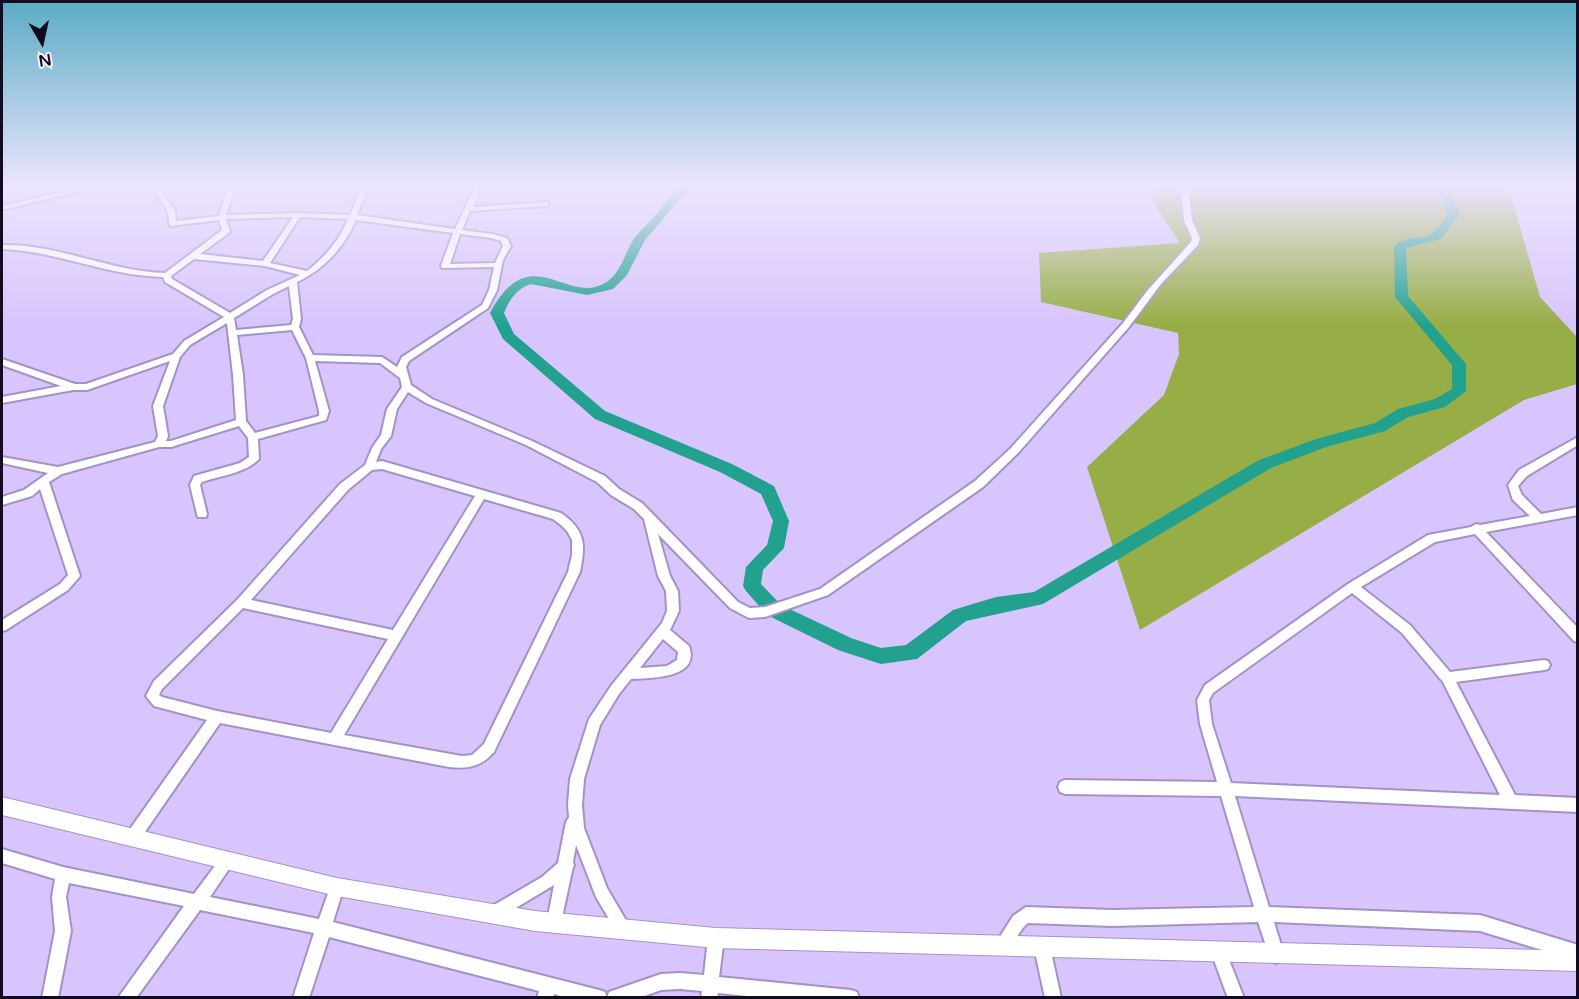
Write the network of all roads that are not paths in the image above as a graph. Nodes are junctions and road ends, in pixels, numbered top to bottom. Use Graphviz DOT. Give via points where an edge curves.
graph roads {
  1 [pos="225,232"];
  2 [pos="287,232"];
  3 [pos="345,232"];
  4 [pos="457,232"];
  5 [pos="1193,232"];
  6 [pos="15,246"];
  7 [pos="2,247"];
  8 [pos="2,254"];
  9 [pos="192,256"];
  10 [pos="265,264"];
  11 [pos="498,265"];
  12 [pos="308,274"];
  13 [pos="167,275"];
  14 [pos="293,281"];
  15 [pos="231,317"];
  16 [pos="295,327"];
  17 [pos="233,333"];
  18 [pos="176,356"];
  19 [pos="310,358"];
  20 [pos="2,362"];
  21 [pos="403,376"];
  22 [pos="74,387"];
  23 [pos="407,387"];
  24 [pos="2,400"];
  25 [pos="241,422"];
  26 [pos="253,437"];
  27 [pos="1578,440"];
  28 [pos="159,444"];
  29 [pos="2,460"];
  30 [pos="369,466"];
  31 [pos="59,471"];
  32 [pos="43,481"];
  33 [pos="482,495"];
  34 [pos="2,501"];
  35 [pos="1578,511"];
  36 [pos="202,514"];
  37 [pos="1538,517"];
  38 [pos="649,519"];
  39 [pos="1476,528"];
  40 [pos="1353,586"];
  41 [pos="241,603"];
  42 [pos="2,626"];
  43 [pos="662,631"];
  44 [pos="396,636"];
  45 [pos="1578,637"];
  46 [pos="1544,665"];
  47 [pos="629,674"];
  48 [pos="1447,678"];
  49 [pos="217,717"];
  50 [pos="335,738"];
  51 [pos="1065,788"];
  52 [pos="1225,789"];
  53 [pos="1512,803"];
  54 [pos="1578,805"];
  55 [pos="2,806"];
  56 [pos="574,816"];
  57 [pos="133,837"];
  58 [pos="2,856"];
  59 [pos="228,860"];
  60 [pos="567,865"];
  61 [pos="63,874"];
  62 [pos="337,887"];
  63 [pos="197,900"];
  64 [pos="492,914"];
  65 [pos="1262,914"];
  66 [pos="555,922"];
  67 [pos="325,928"];
  68 [pos="623,929"];
  69 [pos="716,938"];
  70 [pos="1002,946"];
  71 [pos="1042,947"];
  72 [pos="1219,952"];
  73 [pos="1578,954"];
  74 [pos="1276,955"];
  75 [pos="1578,962"];
  76 [pos="710,990"];
  77 [pos="547,992"];
  78 [pos="50,998"];
  79 [pos="126,998"];
  80 [pos="301,998"];
  81 [pos="598,998"];
  82 [pos="615,998"];
  83 [pos="851,998"];
  84 [pos="1053,998"];
  85 [pos="1236,998"];
  1 -- 9 [label="street"];
  2 -- 10 [label="street"];
  3 -- 12 [label="street" via="338,246"];
  4 -- 11 [label="street" via="504,240 507,246"];
  4 -- 11 [label="street" via="445,266"];
  5 -- 38 [label="street" via="1195,243 1156,283 1126,326 1014,451 979,484 824,592 774,610 742,610"];
  6 -- 7 [label="street"];
  6 -- 8 [label="street"];
  6 -- 13 [label="street" via="29,246 150,276"];
  9 -- 10 [label="street"];
  9 -- 13 [label="street"];
  10 -- 12 [label="street"];
  11 -- 21 [label="street" via="485,306 405,359"];
  12 -- 14 [label="street"];
  13 -- 15 [label="street" via="168,280"];
  14 -- 15 [label="street"];
  14 -- 16 [label="street"];
  15 -- 17 [label="street"];
  15 -- 18 [label="street" via="187,343"];
  16 -- 17 [label="street"];
  16 -- 19 [label="street"];
  17 -- 25 [label="street"];
  18 -- 22 [label="street" via="101,384"];
  18 -- 28 [label="street" via="158,406 163,436"];
  19 -- 21 [label="street" via="382,360"];
  19 -- 26 [label="street" via="323,418"];
  20 -- 22 [label="street"];
  21 -- 23 [label="street"];
  22 -- 24 [label="street"];
  23 -- 30 [label="street" via="392,409 386,436"];
  23 -- 38 [label="street" via="429,401 529,443 601,479"];
  25 -- 26 [label="street"];
  25 -- 28 [label="street" via="171,444"];
  26 -- 36 [label="street" via="254,459 198,479 195,485"];
  27 -- 37 [label="street" via="1523,473 1513,484 1517,497"];
  28 -- 31 [label="street"];
  29 -- 31 [label="street"];
  30 -- 33 [label="street" via="394,467"];
  30 -- 41 [label="street" via="344,487"];
  31 -- 32 [label="street"];
  32 -- 34 [label="street" via="28,493"];
  32 -- 42 [label="street" via="74,576 64,587"];
  33 -- 44 [label="street"];
  33 -- 50 [label="street" via="557,516 567,522 580,549 574,572 489,748 479,760 468,763"];
  35 -- 37 [label="street"];
  37 -- 39 [label="street"];
  38 -- 43 [label="street" via="674,605"];
  39 -- 40 [label="street" via="1432,538"];
  39 -- 45 [label="street"];
  40 -- 48 [label="street" via="1406,629"];
  40 -- 52 [label="street" via="1209,689 1203,700 1204,711"];
  41 -- 44 [label="street"];
  41 -- 49 [label="street" via="158,685 152,696 158,702"];
  43 -- 47 [label="street"];
  43 -- 47 [label="street" via="686,650 682,663 669,670"];
  44 -- 50 [label="street"];
  46 -- 48 [label="street"];
  47 -- 56 [label="street" via="603,707 587,739 577,779"];
  48 -- 53 [label="street"];
  49 -- 50 [label="street"];
  49 -- 57 [label="street"];
  51 -- 52 [label="street"];
  52 -- 53 [label="street"];
  52 -- 65 [label="street"];
  53 -- 54 [label="street"];
  55 -- 57 [label="street"];
  56 -- 60 [label="street"];
  56 -- 68 [label="street" via="601,892"];
  57 -- 59 [label="street"];
  58 -- 61 [label="street"];
  59 -- 62 [label="street"];
  59 -- 63 [label="street"];
  60 -- 64 [label="street" via="547,882"];
  60 -- 66 [label="street"];
  61 -- 63 [label="street"];
  61 -- 78 [label="street" via="59,897 63,931"];
  62 -- 64 [label="street"];
  62 -- 67 [label="street"];
  63 -- 67 [label="street"];
  63 -- 79 [label="street"];
  64 -- 66 [label="street"];
  65 -- 70 [label="street" via="1113,918 1026,915"];
  65 -- 73 [label="street" via="1480,923"];
  65 -- 74 [label="street"];
  66 -- 68 [label="street"];
  67 -- 77 [label="street"];
  67 -- 80 [label="street"];
  68 -- 69 [label="street"];
  69 -- 70 [label="street"];
  69 -- 76 [label="street"];
  70 -- 71 [label="street"];
  71 -- 72 [label="street"];
  71 -- 84 [label="street"];
  72 -- 74 [label="street"];
  72 -- 85 [label="street"];
  74 -- 75 [label="street"];
  76 -- 82 [label="street" via="662,982"];
  76 -- 83 [label="street"];
  77 -- 81 [label="street"];
}
